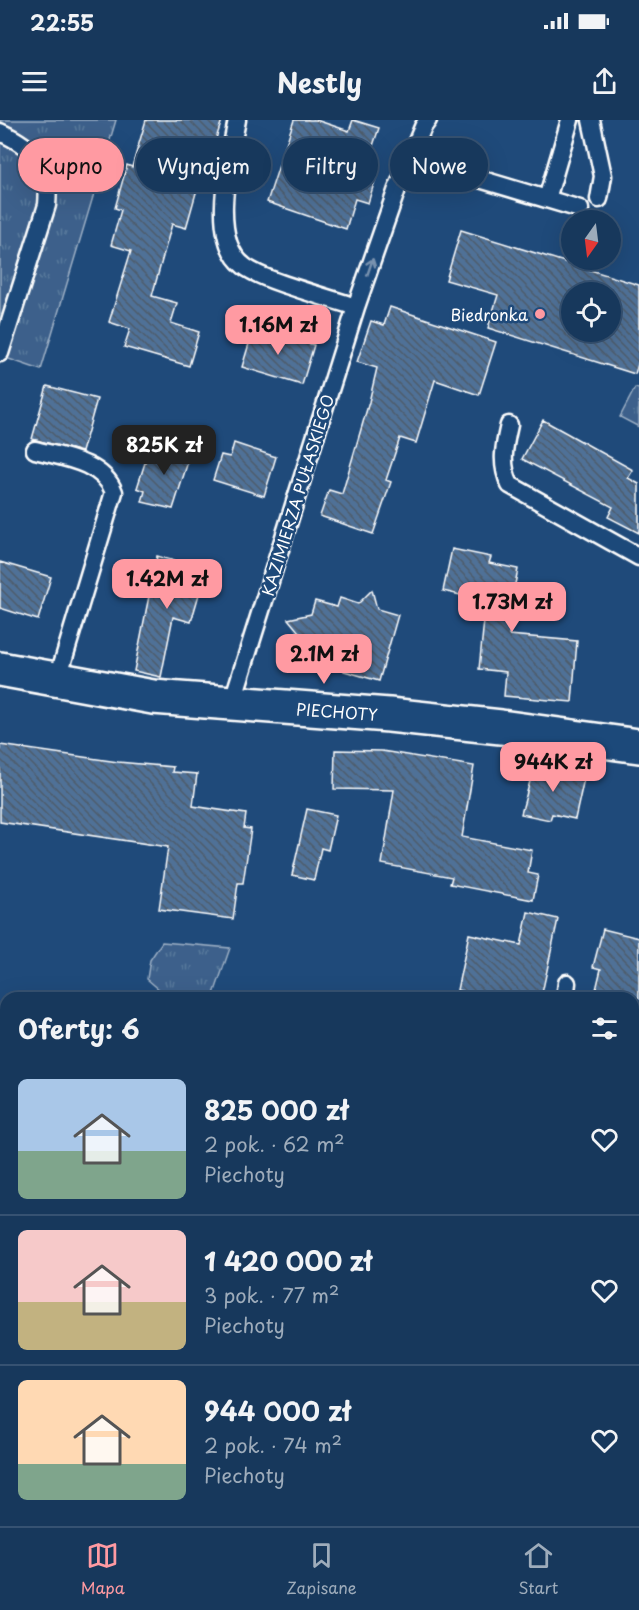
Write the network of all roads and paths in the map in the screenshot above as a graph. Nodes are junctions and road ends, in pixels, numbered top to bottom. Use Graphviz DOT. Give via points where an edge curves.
graph roads {
  1 [pos="237,120"];
  2 [pos="428,120"];
  3 [pos="570,120"];
  4 [pos="591,120"];
  5 [pos="0,132"];
  6 [pos="419,138"];
  7 [pos="488,181"];
  8 [pos="397,192"];
  9 [pos="547,199"];
  10 [pos="599,199"];
  11 [pos="580,209"];
  12 [pos="356,307"];
  13 [pos="0,352"];
  14 [pos="509,424"];
  15 [pos="35,450"];
  16 [pos="639,557"];
  17 [pos="0,669"];
  18 [pos="57,681"];
  19 [pos="232,703"];
  20 [pos="639,746"];
  1 -- 12 [label="lane" via="225,188 225,234 233,252 243,266 260,274"];
  2 -- 6 [label="lane, KAZIMIERZA PUŁASKIEGO"];
  3 -- 9 [label="lane"];
  4 -- 10 [label="lane" via="603,176"];
  5 -- 13 [label="lane" via="29,149 43,166 49,185"];
  7 -- 9 [label="lane"];
  12 -- 8 [label="lane, KAZIMIERZA PUŁASKIEGO, one-way"];
  9 -- 11 [label="lane"];
  12 -- 19 [label="lane, KAZIMIERZA PUŁASKIEGO"];
  14 -- 16 [label="lane" via="503,462 510,485"];
  15 -- 18 [label="lane" via="82,463 101,473 114,492"];
  17 -- 18 [label="street, PIECHOTY"];
  18 -- 19 [label="street, PIECHOTY" via="153,697"];
  19 -- 20 [label="street, PIECHOTY" via="479,724"];
}
